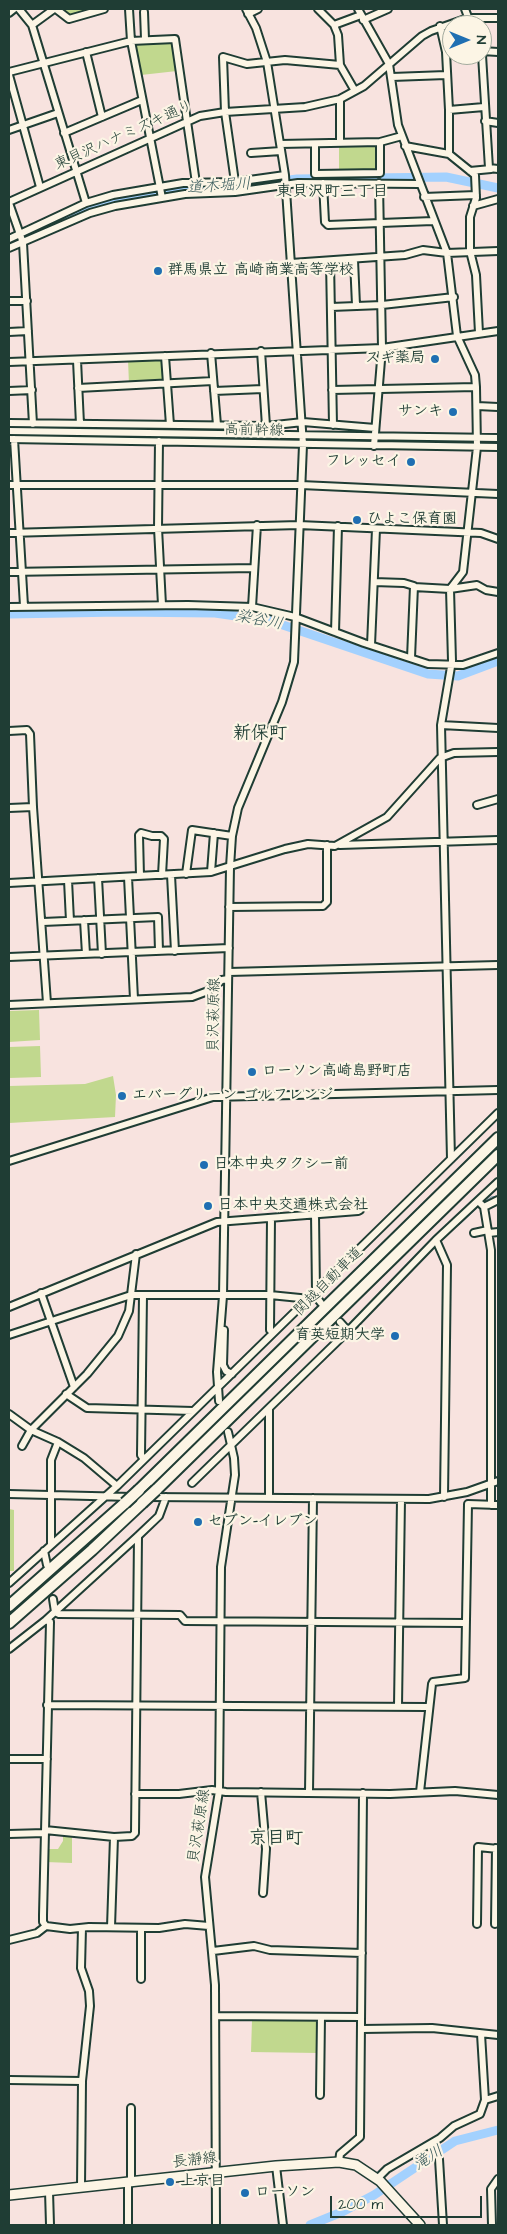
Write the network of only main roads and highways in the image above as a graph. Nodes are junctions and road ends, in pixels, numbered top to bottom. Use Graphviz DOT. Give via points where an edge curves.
graph roads {
  1 [pos="498,1138"];
  2 [pos="498,1155"];
  3 [pos="9,1606"];
  4 [pos="9,1623"];
  5 [pos="9,2195"];
  6 [pos="420,2225"];
  1 -- 3 [label="highway, 関越自動車道, bridge" via="139,1490"];
  2 -- 4 [label="highway, 関越自動車道, bridge" via="156,1490"];
  5 -- 6 [label="main road, 長瀞線" via="339,2162 356,2165 378,2180"];
}
